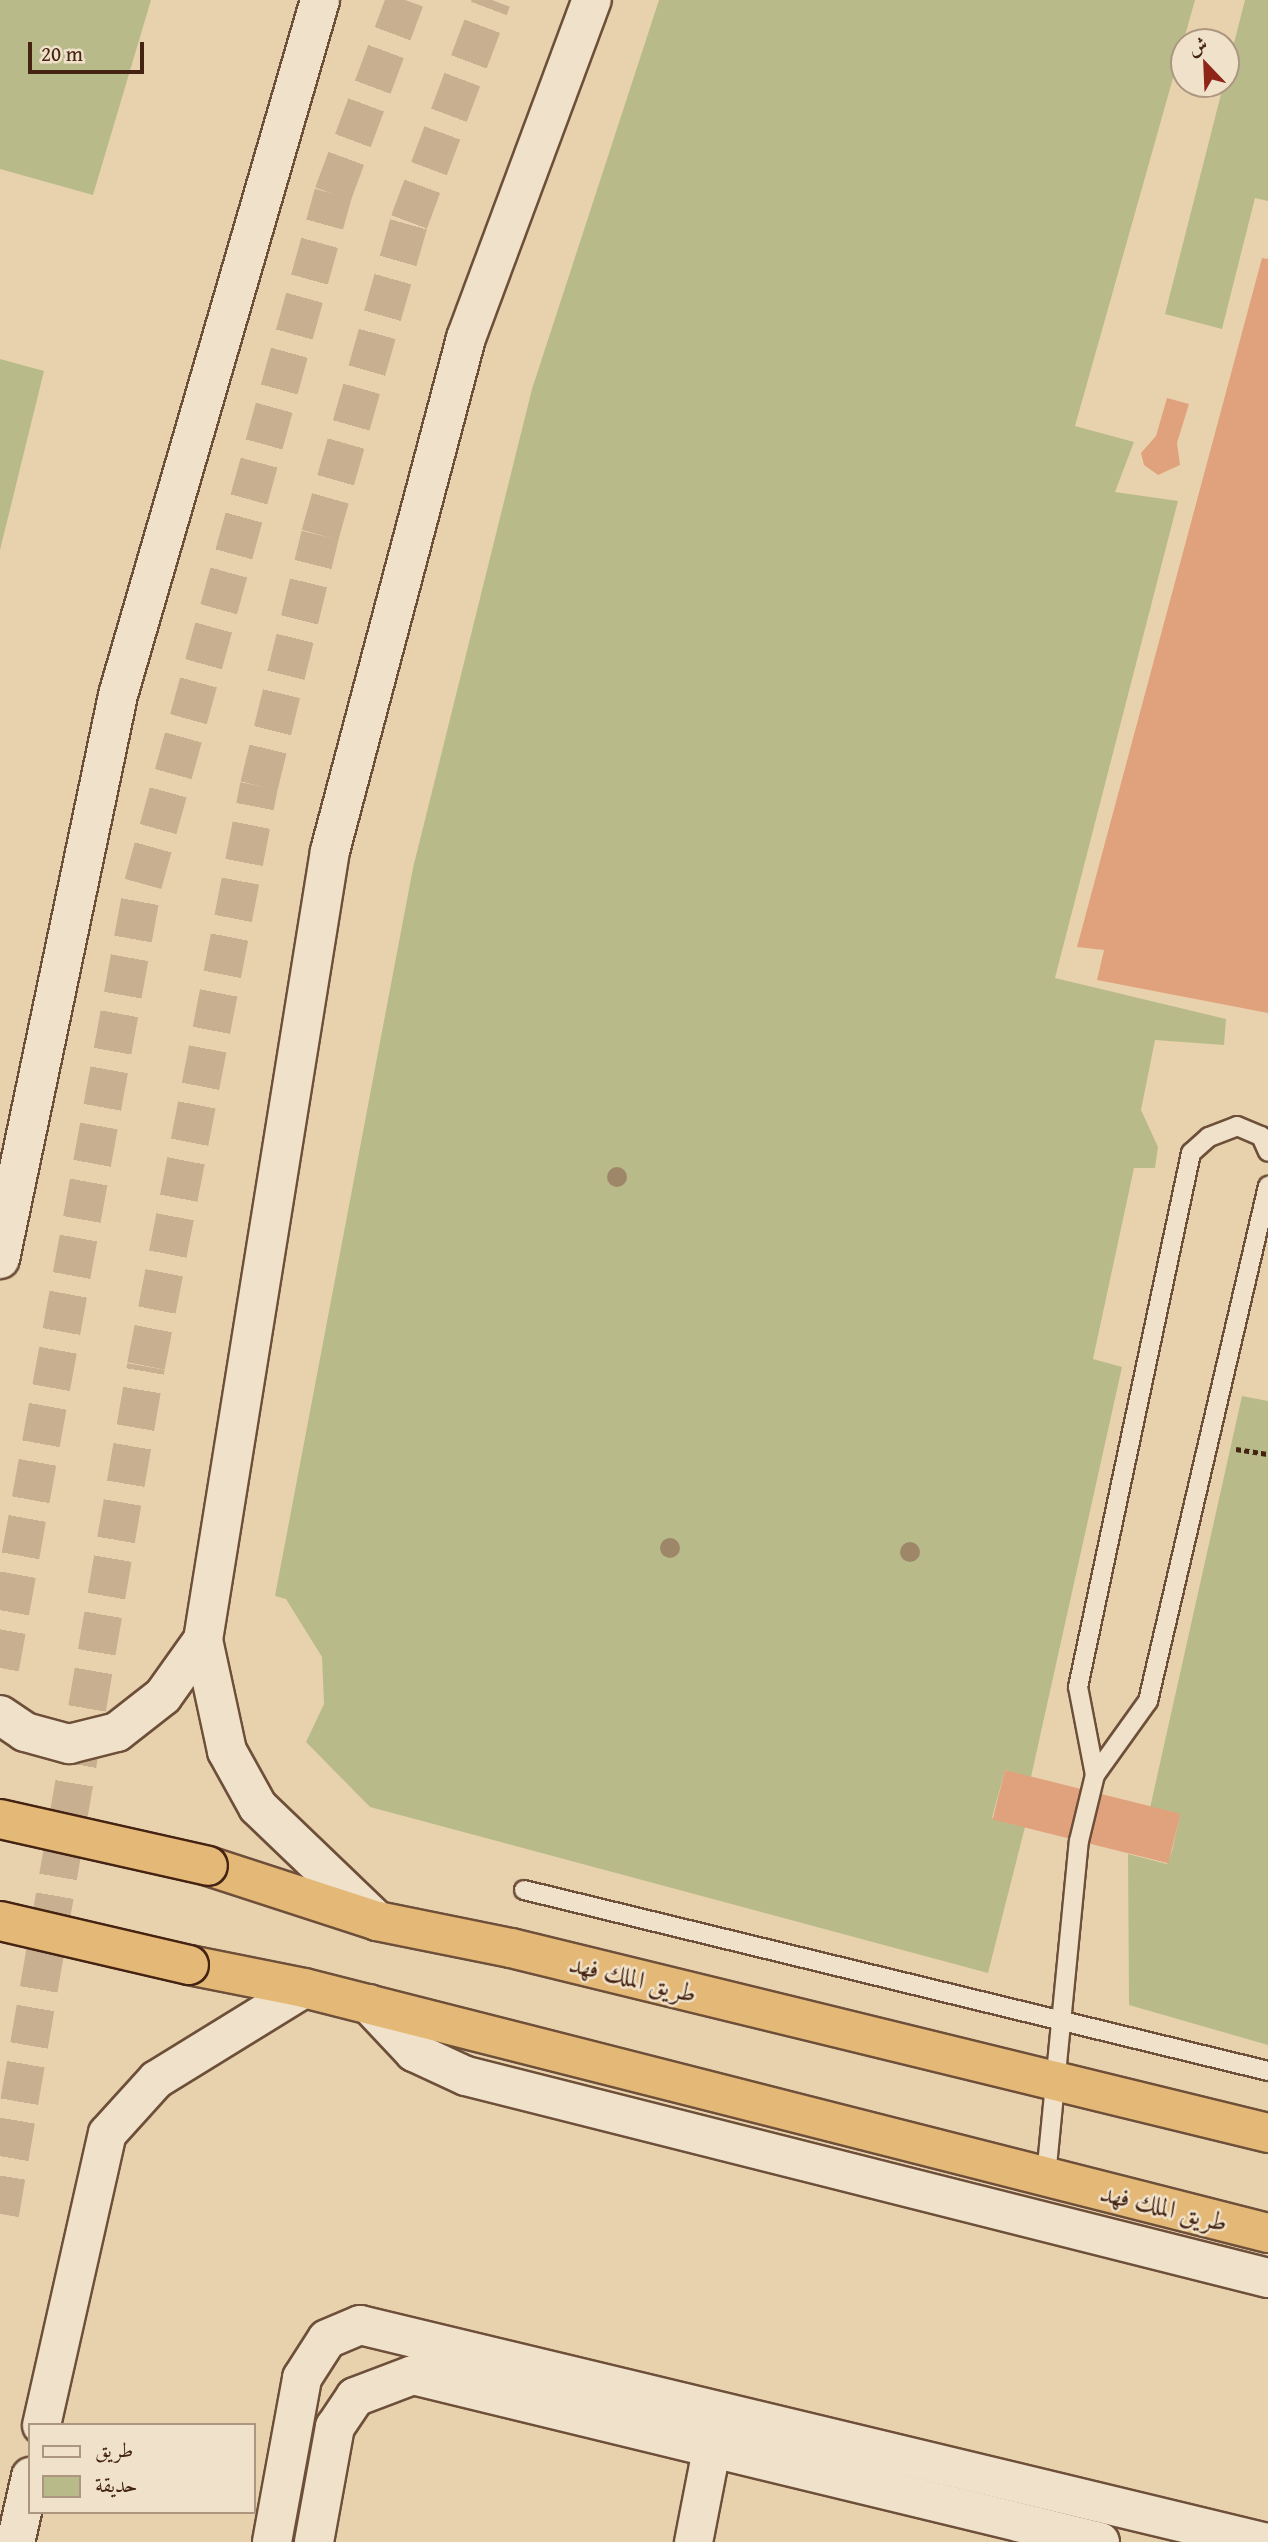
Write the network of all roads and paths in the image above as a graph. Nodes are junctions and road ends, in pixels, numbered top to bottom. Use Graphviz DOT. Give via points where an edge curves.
graph roads {
  1 [pos="320,0"];
  2 [pos="592,0"];
  3 [pos="1268,1152"];
  4 [pos="1268,1186"];
  5 [pos="0,1259"];
  6 [pos="203,1640"];
  7 [pos="0,1715"];
  8 [pos="1095,1775"];
  9 [pos="0,1819"];
  10 [pos="524,1891"];
  11 [pos="0,1921"];
  12 [pos="377,1921"];
  13 [pos="304,1987"];
  14 [pos="369,2004"];
  15 [pos="1065,2019"];
  16 [pos="1268,2071"];
  17 [pos="1060,2082"];
  18 [pos="1268,2133"];
  19 [pos="1046,2176"];
  20 [pos="1268,2233"];
  21 [pos="1268,2278"];
  22 [pos="41,2423"];
  23 [pos="715,2429"];
  24 [pos="28,2485"];
  25 [pos="15,2542"];
  26 [pos="272,2542"];
  27 [pos="314,2542"];
  28 [pos="693,2542"];
  29 [pos="1100,2542"];
  30 [pos="1264,2542"];
  1 -- 5 [label="street" via="118,695"];
  2 -- 6 [label="street" via="466,338 330,851"];
  3 -- 8 [label="lane" via="1261,1136 1237,1126 1209,1137 1191,1153 1078,1687"];
  4 -- 8 [label="lane" via="1148,1701"];
  6 -- 7 [label="street" via="163,1696 117,1732 69,1744 25,1732"];
  6 -- 12 [label="street" via="227,1751 258,1807"];
  8 -- 15 [label="lane" via="1079,1841"];
  9 -- 12 [label="highway, طريق الملك فهد, bridge" via="208,1866"];
  10 -- 15 [label="lane"];
  11 -- 13 [label="highway, طريق الملك فهد, bridge"];
  12 -- 17 [label="highway, طريق الملك فهد" via="511,1948"];
  13 -- 14 [label="highway, طريق الملك فهد"];
  13 -- 22 [label="street" via="156,2079 107,2133"];
  14 -- 19 [label="highway, طريق الملك فهد"];
  14 -- 21 [label="street" via="414,2052 466,2076"];
  15 -- 16 [label="lane"];
  15 -- 17 [label="lane"];
  17 -- 18 [label="highway, طريق الملك فهد"];
  17 -- 19 [label="lane"];
  19 -- 20 [label="highway, طريق الملك فهد"];
  23 -- 26 [label="street" via="360,2325 327,2339 302,2378"];
  23 -- 27 [label="street" via="413,2375 382,2382 355,2397 335,2427"];
  23 -- 28 [label="street"];
  23 -- 29 [label="street"];
  23 -- 30 [label="street"];
  24 -- 25 [label="street"];
}
